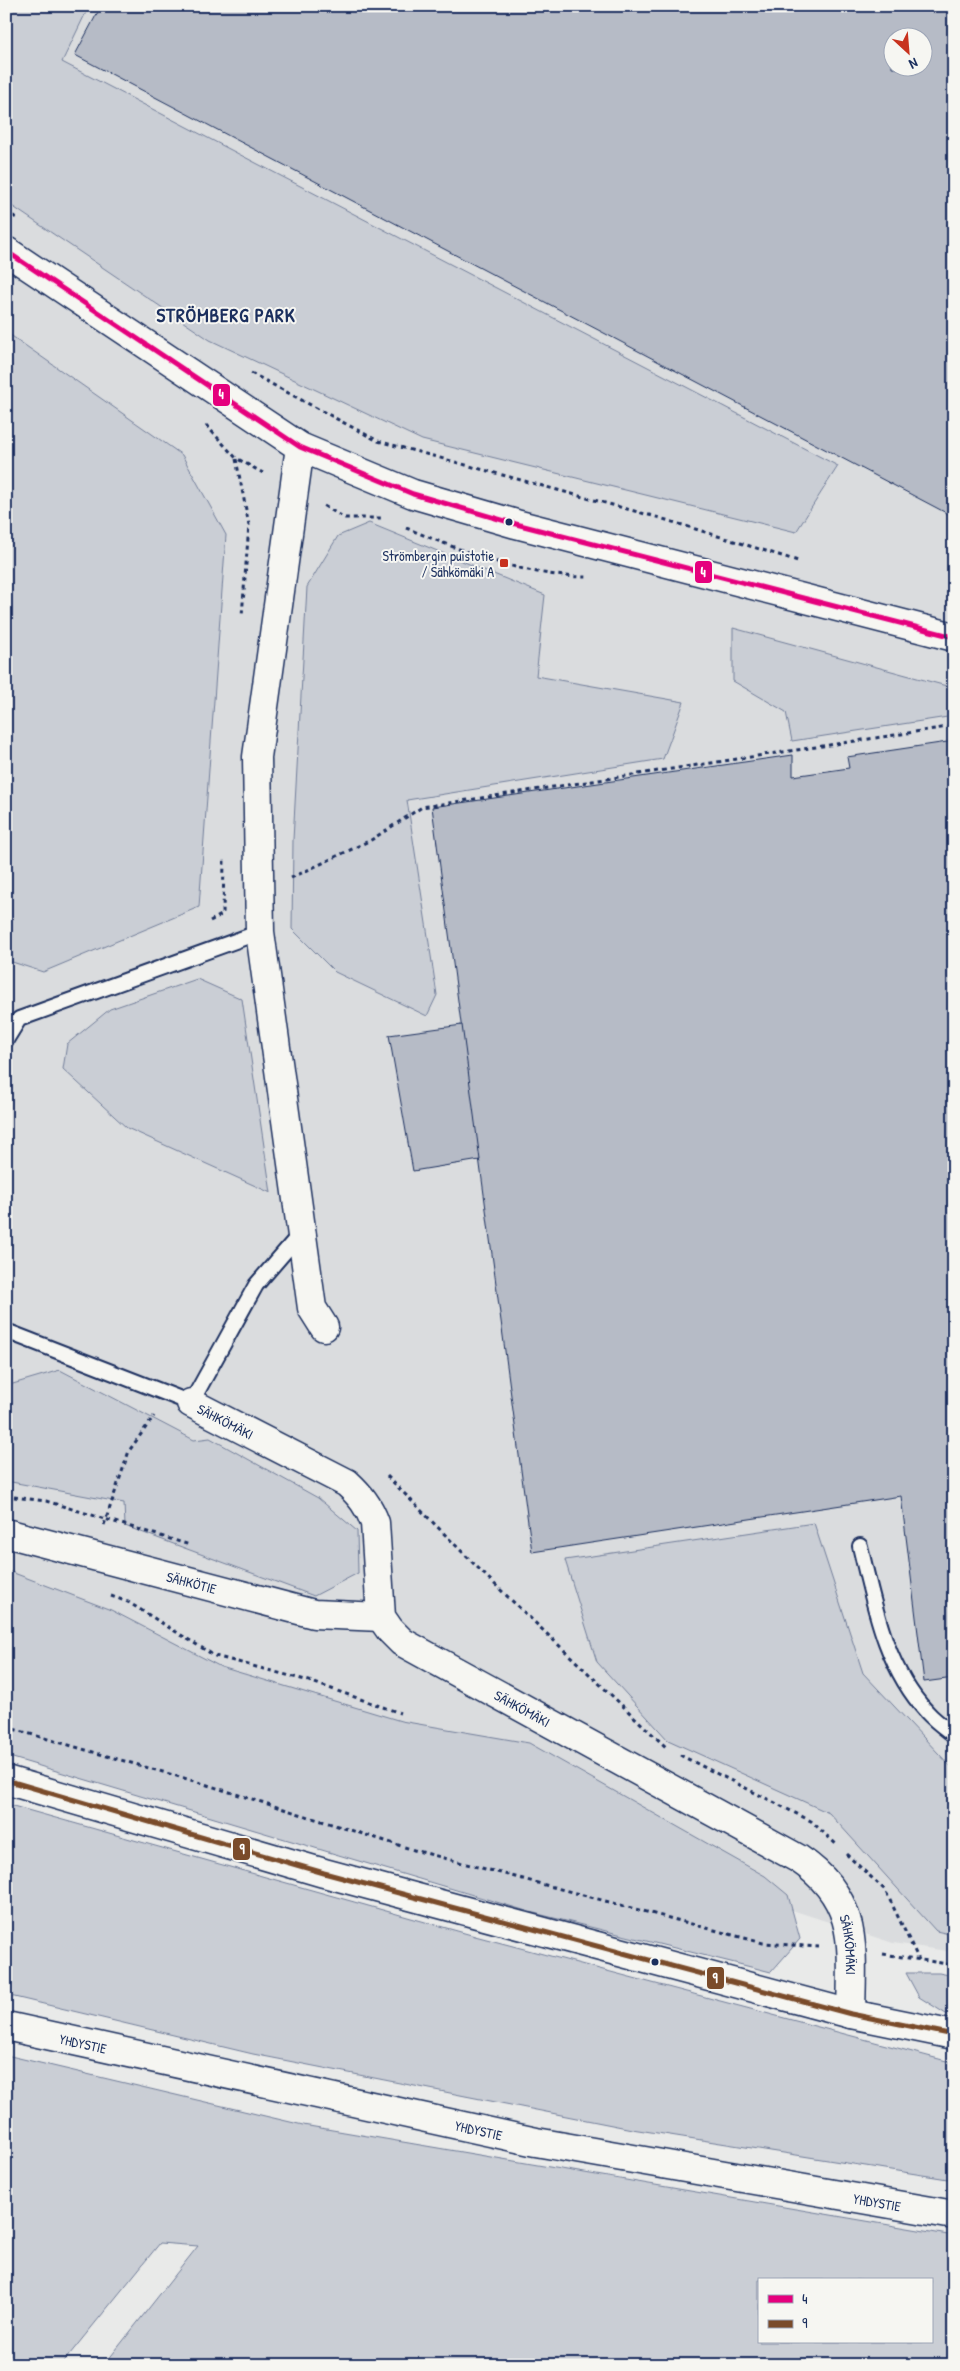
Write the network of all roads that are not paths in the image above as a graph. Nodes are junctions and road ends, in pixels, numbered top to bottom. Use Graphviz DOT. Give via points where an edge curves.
graph roads {
  1 [pos="6,251"];
  2 [pos="300,447"];
  3 [pos="954,637"];
  4 [pos="260,932"];
  5 [pos="6,1040"];
  6 [pos="302,1233"];
  7 [pos="324,1327"];
  8 [pos="6,1331"];
  9 [pos="191,1403"];
  10 [pos="6,1533"];
  11 [pos="860,1546"];
  12 [pos="381,1617"];
  13 [pos="954,1735"];
  14 [pos="6,1780"];
  15 [pos="851,2014"];
  16 [pos="6,2026"];
  17 [pos="954,2035"];
  18 [pos="954,2215"];
  1 -- 2 [label="main road"];
  2 -- 3 [label="main road" via="413,494 516,524"];
  2 -- 4 [label="main road" via="257,757"];
  4 -- 5 [label="lane" via="19,1019"];
  4 -- 6 [label="main road"];
  6 -- 7 [label="main road" via="312,1308"];
  6 -- 9 [label="lane" via="256,1284"];
  8 -- 9 [label="lane"];
  9 -- 12 [label="main road, SÄHKÖMÄKI" via="347,1483 360,1495 375,1523"];
  10 -- 12 [label="main road, SÄHKÖTIE" via="314,1614"];
  11 -- 13 [label="lane" via="878,1620 895,1665 927,1712"];
  12 -- 15 [label="main road, SÄHKÖMÄKI" via="402,1642 819,1872 836,1896 848,1922 852,1950"];
  14 -- 15 [label="main road" via="324,1873"];
  15 -- 17 [label="main road"];
  16 -- 18 [label="main road, YHDYSTIE" via="536,2142"];
}
